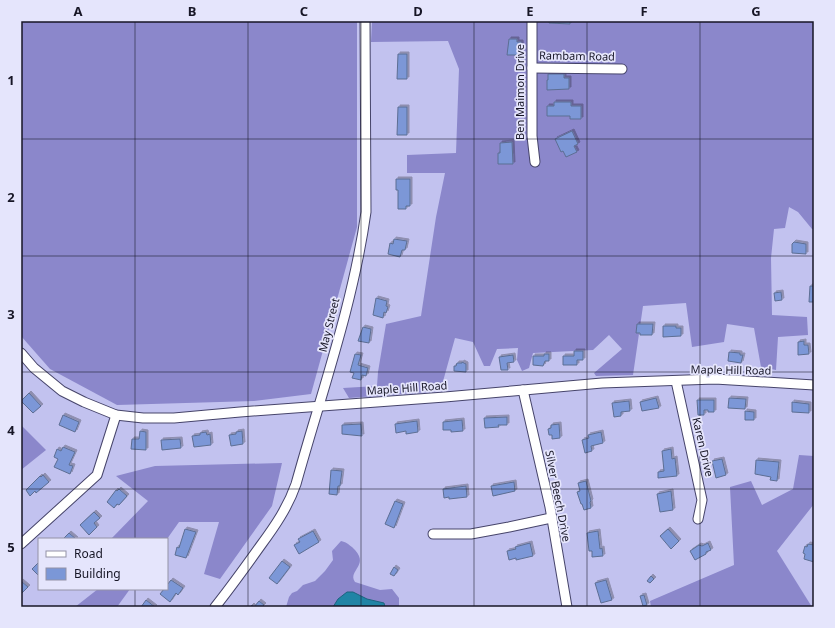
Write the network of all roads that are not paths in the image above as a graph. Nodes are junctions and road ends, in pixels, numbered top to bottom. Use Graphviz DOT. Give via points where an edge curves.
graph roads {
  1 [pos="366,21"];
  2 [pos="532,21"];
  3 [pos="532,68"];
  4 [pos="622,69"];
  5 [pos="535,162"];
  6 [pos="21,354"];
  7 [pos="676,381"];
  8 [pos="814,385"];
  9 [pos="523,390"];
  10 [pos="318,407"];
  11 [pos="116,415"];
  12 [pos="551,518"];
  13 [pos="698,518"];
  14 [pos="433,534"];
  15 [pos="21,544"];
  16 [pos="215,607"];
  17 [pos="567,607"];
  1 -- 10 [label="street, May Street" via="366,212 338,340"];
  2 -- 3 [label="street, Ben Maimon Drive"];
  3 -- 4 [label="street, Rambam Road"];
  3 -- 5 [label="street, Ben Maimon Drive"];
  6 -- 11 [label="street, Maple Hill Road" via="62,391"];
  7 -- 8 [label="street, Maple Hill Road" via="715,379"];
  7 -- 9 [label="street, Maple Hill Road" via="602,383"];
  7 -- 13 [label="street, Karen Drive" via="702,500"];
  9 -- 10 [label="street, Maple Hill Road"];
  9 -- 12 [label="street, Silver Beech Drive"];
  10 -- 11 [label="street, Maple Hill Road" via="174,418"];
  10 -- 16 [label="street, May Street" via="288,504 248,564"];
  11 -- 15 [label="street" via="97,476"];
  12 -- 14 [label="street" via="471,534"];
  12 -- 17 [label="street, Silver Beech Drive"];
}
